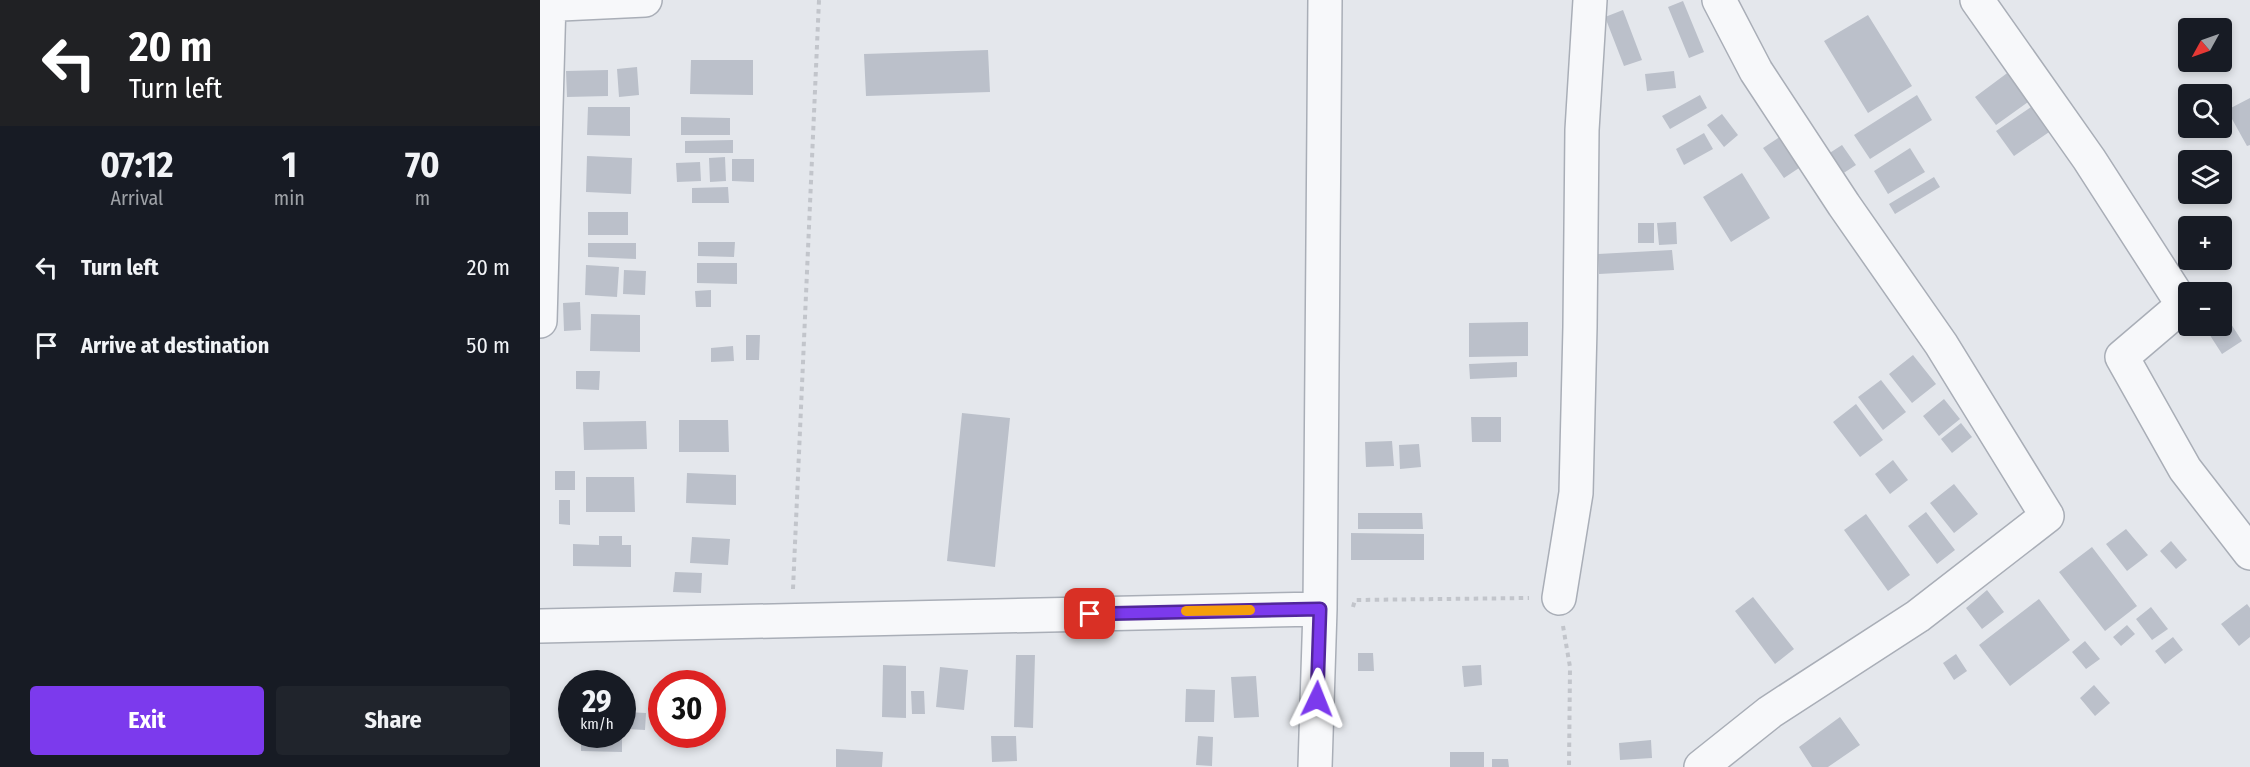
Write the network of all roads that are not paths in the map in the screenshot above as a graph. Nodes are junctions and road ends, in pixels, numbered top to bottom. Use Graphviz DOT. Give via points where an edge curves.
graph roads {
  1 [pos="645,0"];
  2 [pos="1325,0"];
  3 [pos="1590,0"];
  4 [pos="1719,0"];
  5 [pos="1977,0"];
  6 [pos="546,3"];
  7 [pos="540,321"];
  8 [pos="2250,553"];
  9 [pos="1559,598"];
  10 [pos="1320,609"];
  11 [pos="540,626"];
  12 [pos="1315,767"];
  13 [pos="1701,767"];
  1 -- 6 [label="street"];
  2 -- 10 [label="street"];
  3 -- 9 [label="street" via="1581,130 1576,493"];
  4 -- 13 [label="street" via="1756,71 1941,344 2047,516 1918,616 1770,712"];
  5 -- 8 [label="street" via="2089,159 2183,305 2122,357 2185,469"];
  6 -- 7 [label="street"];
  10 -- 11 [label="street"];
  10 -- 12 [label="street"];
}
